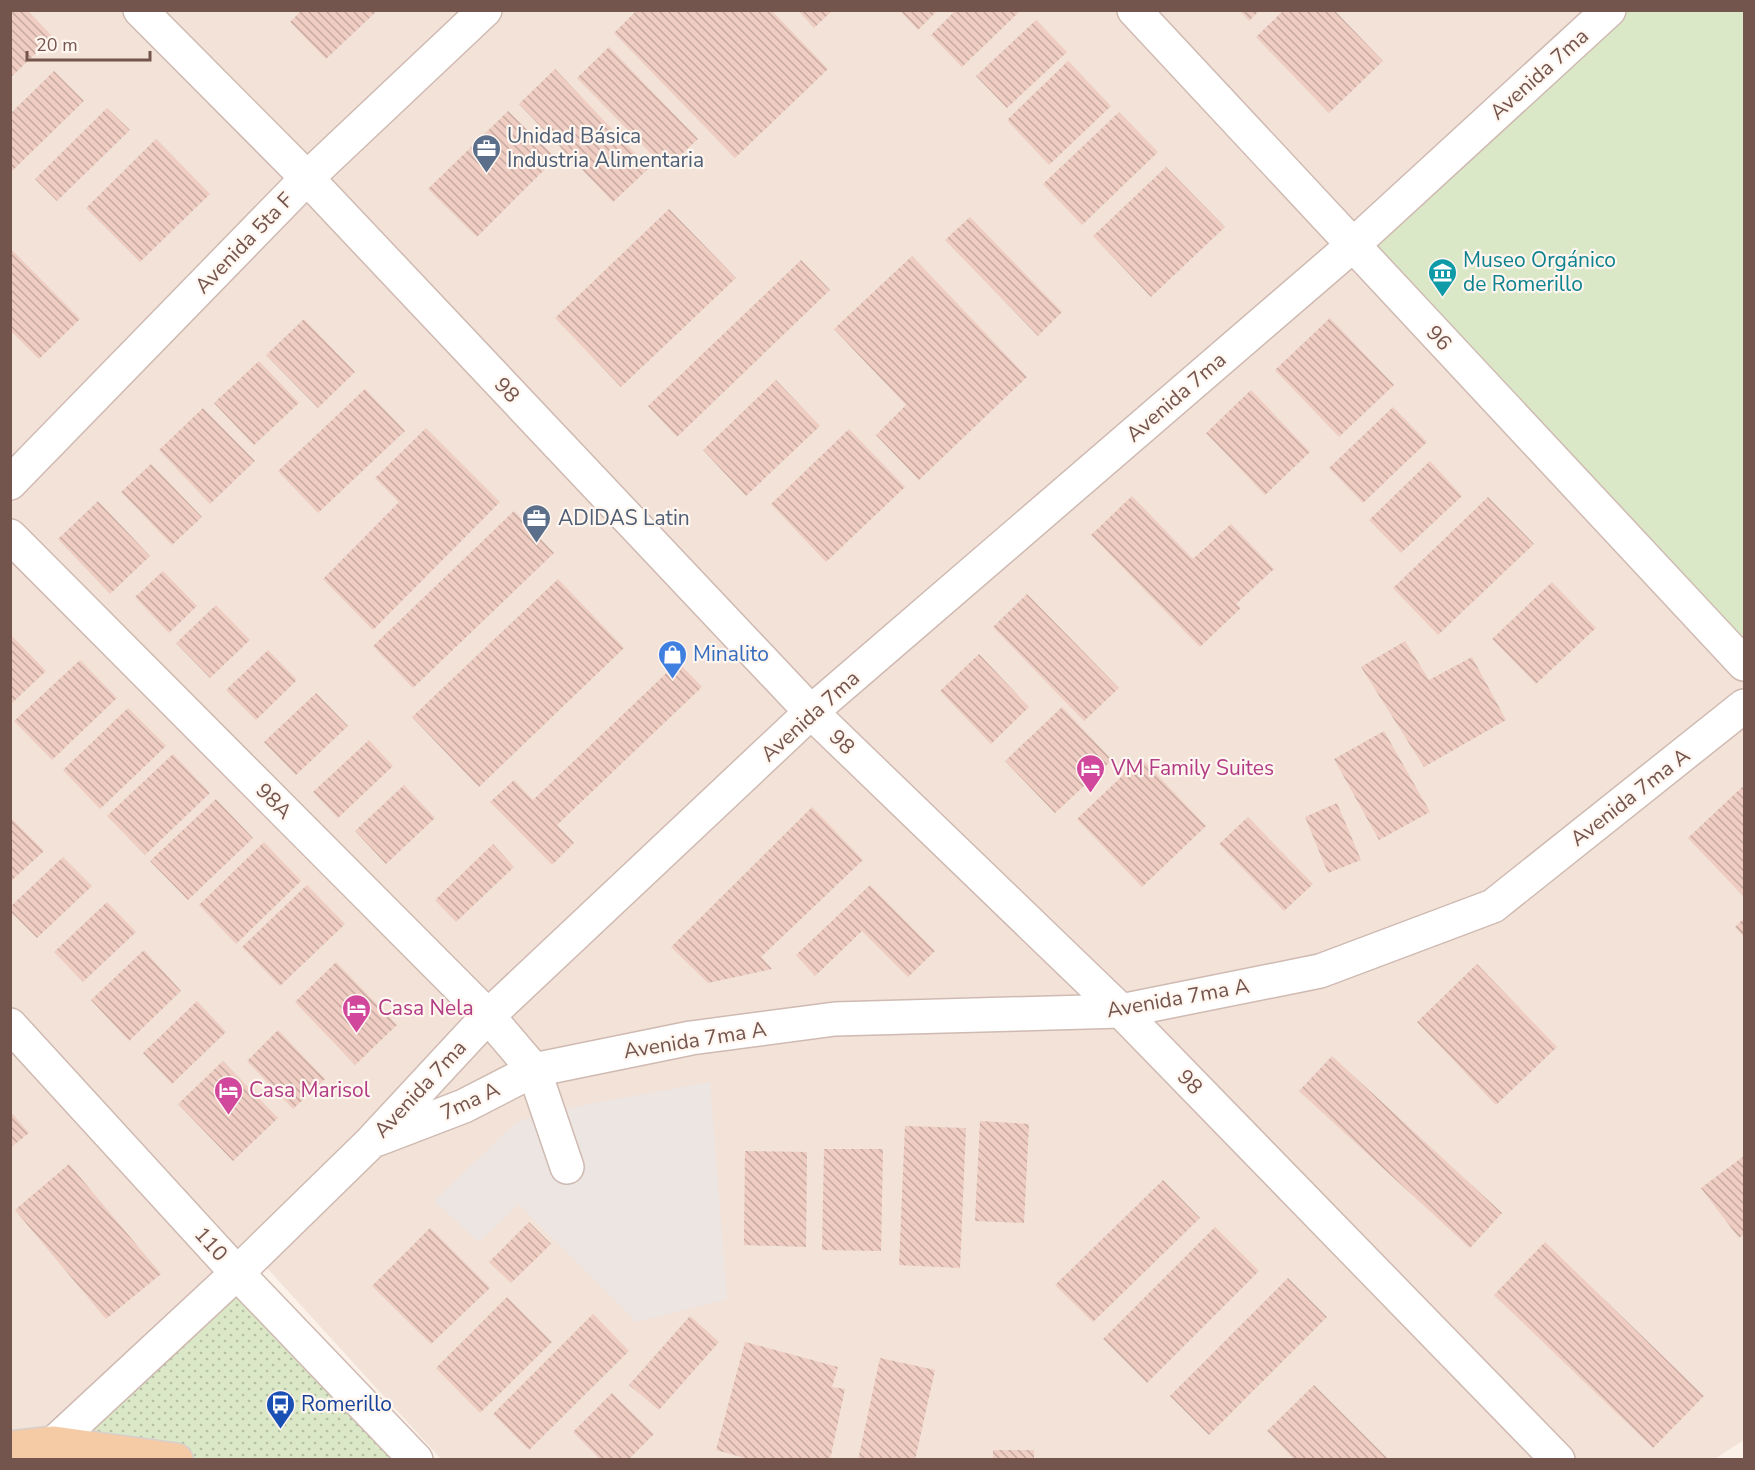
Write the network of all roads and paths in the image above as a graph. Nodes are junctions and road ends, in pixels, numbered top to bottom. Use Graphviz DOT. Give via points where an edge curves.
graph roads {
  1 [pos="141,10"];
  2 [pos="485,10"];
  3 [pos="1134,10"];
  4 [pos="1609,10"];
  5 [pos="307,178"];
  6 [pos="1353,244"];
  7 [pos="10,483"];
  8 [pos="10,536"];
  9 [pos="1744,664"];
  10 [pos="1744,706"];
  11 [pos="811,712"];
  12 [pos="1121,1011"];
  13 [pos="488,1016"];
  14 [pos="10,1025"];
  15 [pos="534,1070"];
  16 [pos="371,1142"];
  17 [pos="567,1167"];
  18 [pos="237,1273"];
  19 [pos="10,1448"];
  20 [pos="55,1451"];
  21 [pos="176,1460"];
  22 [pos="416,1460"];
  23 [pos="1558,1460"];
  1 -- 5 [label="street, 98"];
  2 -- 5 [label="street, Avenida 5ta F"];
  3 -- 6 [label="street, 96"];
  4 -- 6 [label="street, Avenida 7ma"];
  5 -- 7 [label="street, Avenida 5ta F"];
  5 -- 11 [label="street, 98"];
  6 -- 9 [label="street, 96"];
  6 -- 11 [label="street, Avenida 7ma"];
  8 -- 13 [label="street, 98A"];
  10 -- 12 [label="street, Avenida 7ma A" via="1493,906 1320,971"];
  11 -- 12 [label="street, 98"];
  11 -- 13 [label="street, Avenida 7ma"];
  12 -- 15 [label="street, Avenida 7ma A" via="835,1020 692,1038"];
  12 -- 23 [label="street, 98"];
  13 -- 15 [label="street, 98A"];
  13 -- 16 [label="street, Avenida 7ma"];
  14 -- 18 [label="street, 110"];
  15 -- 16 [label="street, 7ma A" via="464,1106"];
  15 -- 17 [label="street"];
  16 -- 18 [label="street, Avenida 7ma"];
  18 -- 20 [label="street, Avenida 7ma"];
  18 -- 22 [label="street, 110"];
  19 -- 20 [label="main road"];
  20 -- 21 [label="main road"];
}
